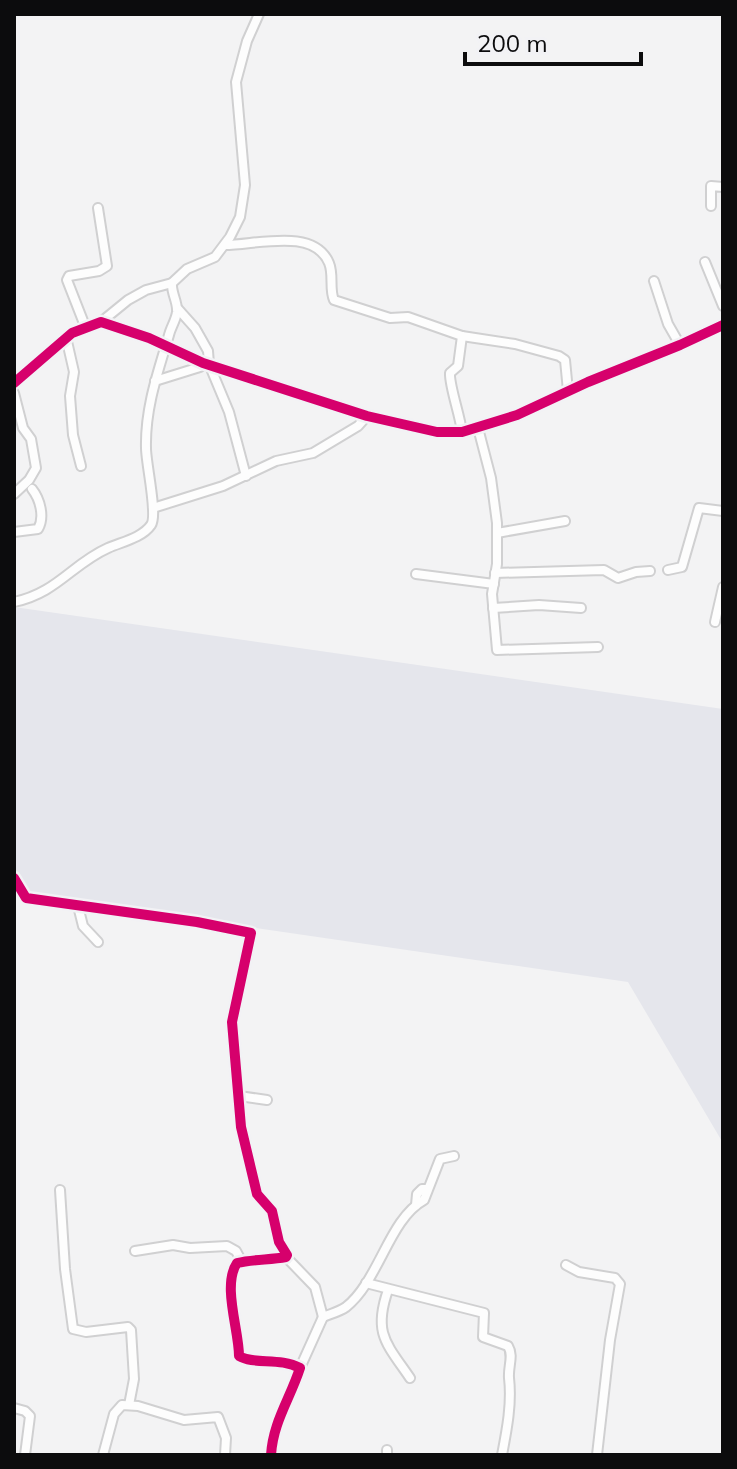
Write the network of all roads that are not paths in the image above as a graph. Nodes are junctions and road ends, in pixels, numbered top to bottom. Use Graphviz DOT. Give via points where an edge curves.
graph roads {
  1 [pos="259,14"];
  2 [pos="723,187"];
  3 [pos="711,206"];
  4 [pos="98,208"];
  5 [pos="225,245"];
  6 [pos="705,262"];
  7 [pos="654,281"];
  8 [pos="172,283"];
  9 [pos="723,306"];
  10 [pos="178,309"];
  11 [pos="101,322"];
  12 [pos="723,325"];
  13 [pos="85,326"];
  14 [pos="462,336"];
  15 [pos="66,337"];
  16 [pos="680,345"];
  17 [pos="167,347"];
  18 [pos="207,364"];
  19 [pos="155,381"];
  20 [pos="14,383"];
  21 [pos="568,391"];
  22 [pos="14,393"];
  23 [pos="367,416"];
  24 [pos="478,428"];
  25 [pos="462,432"];
  26 [pos="81,466"];
  27 [pos="246,476"];
  28 [pos="30,478"];
  29 [pos="22,488"];
  30 [pos="32,489"];
  31 [pos="14,494"];
  32 [pos="153,508"];
  33 [pos="723,511"];
  34 [pos="565,521"];
  35 [pos="14,532"];
  36 [pos="497,533"];
  37 [pos="668,570"];
  38 [pos="650,571"];
  39 [pos="495,573"];
  40 [pos="416,574"];
  41 [pos="494,584"];
  42 [pos="723,587"];
  43 [pos="14,602"];
  44 [pos="493,608"];
  45 [pos="581,608"];
  46 [pos="715,622"];
  47 [pos="598,647"];
  48 [pos="14,878"];
  49 [pos="78,906"];
  50 [pos="98,942"];
  51 [pos="239,1096"];
  52 [pos="267,1100"];
  53 [pos="454,1156"];
  54 [pos="60,1190"];
  55 [pos="135,1251"];
  56 [pos="286,1257"];
  57 [pos="242,1262"];
  58 [pos="566,1265"];
  59 [pos="366,1283"];
  60 [pos="388,1290"];
  61 [pos="323,1317"];
  62 [pos="300,1368"];
  63 [pos="410,1378"];
  64 [pos="129,1405"];
  65 [pos="14,1408"];
  66 [pos="25,1455"];
  67 [pos="103,1455"];
  68 [pos="225,1455"];
  69 [pos="271,1455"];
  70 [pos="502,1455"];
  71 [pos="597,1455"];
  1 -- 5 [label="street" via="236,82 245,185 240,217"];
  2 -- 3 [label="street" via="711,186"];
  4 -- 13 [label="street" via="107,266 67,280"];
  5 -- 8 [label="street"];
  5 -- 14 [label="street" via="308,242 329,263 334,300"];
  6 -- 9 [label="street"];
  7 -- 16 [label="street"];
  8 -- 10 [label="street"];
  8 -- 11 [label="street" via="146,290"];
  10 -- 17 [label="street"];
  10 -- 18 [label="street" via="208,351"];
  11 -- 13 [label="street"];
  11 -- 17 [label="street"];
  12 -- 16 [label="street"];
  13 -- 15 [label="street"];
  14 -- 21 [label="street" via="559,356 565,360"];
  14 -- 25 [label="street" via="458,366 449,378"];
  15 -- 20 [label="street"];
  15 -- 26 [label="street" via="74,372 73,435"];
  16 -- 21 [label="street"];
  17 -- 18 [label="street"];
  17 -- 19 [label="street"];
  18 -- 19 [label="street"];
  18 -- 23 [label="street"];
  18 -- 27 [label="street" via="229,412"];
  19 -- 32 [label="street" via="146,424"];
  21 -- 24 [label="street"];
  22 -- 28 [label="street" via="34,450 36,468"];
  23 -- 25 [label="street" via="437,432"];
  23 -- 27 [label="street" via="325,447"];
  24 -- 25 [label="street"];
  24 -- 36 [label="street"];
  27 -- 32 [label="street"];
  28 -- 29 [label="street"];
  28 -- 30 [label="street"];
  29 -- 30 [label="street"];
  29 -- 31 [label="street"];
  30 -- 35 [label="street" via="41,527"];
  32 -- 43 [label="street" via="151,525 138,536 105,549 38,595"];
  33 -- 37 [label="street" via="699,508 682,567"];
  34 -- 36 [label="street"];
  36 -- 39 [label="street"];
  38 -- 39 [label="street" via="618,578 604,570"];
  39 -- 41 [label="street"];
  40 -- 41 [label="street"];
  41 -- 44 [label="street"];
  42 -- 46 [label="street"];
  44 -- 45 [label="street"];
  44 -- 47 [label="street" via="497,650"];
  48 -- 49 [label="street" via="26,898"];
  49 -- 50 [label="street" via="83,926"];
  49 -- 51 [label="street" via="251,933 232,1022"];
  51 -- 52 [label="street"];
  51 -- 56 [label="street" via="257,1194 272,1211"];
  53 -- 59 [label="street" via="440,1159 427,1189 417,1194 416,1205"];
  54 -- 64 [label="street" via="73,1329 131,1330 134,1379"];
  55 -- 57 [label="street" via="227,1246"];
  56 -- 57 [label="street"];
  56 -- 61 [label="street" via="315,1287"];
  57 -- 62 [label="street" via="231,1275 239,1356"];
  58 -- 71 [label="street" via="619,1282"];
  59 -- 60 [label="street"];
  59 -- 61 [label="street" via="344,1308"];
  60 -- 63 [label="street" via="379,1325"];
  60 -- 70 [label="street" via="483,1312 483,1337 510,1348 512,1389"];
  61 -- 62 [label="street"];
  62 -- 69 [label="street" via="279,1413"];
  64 -- 67 [label="street" via="114,1414"];
  64 -- 68 [label="street" via="184,1420 218,1417 226,1438"];
  65 -- 66 [label="street" via="30,1416"];
}
